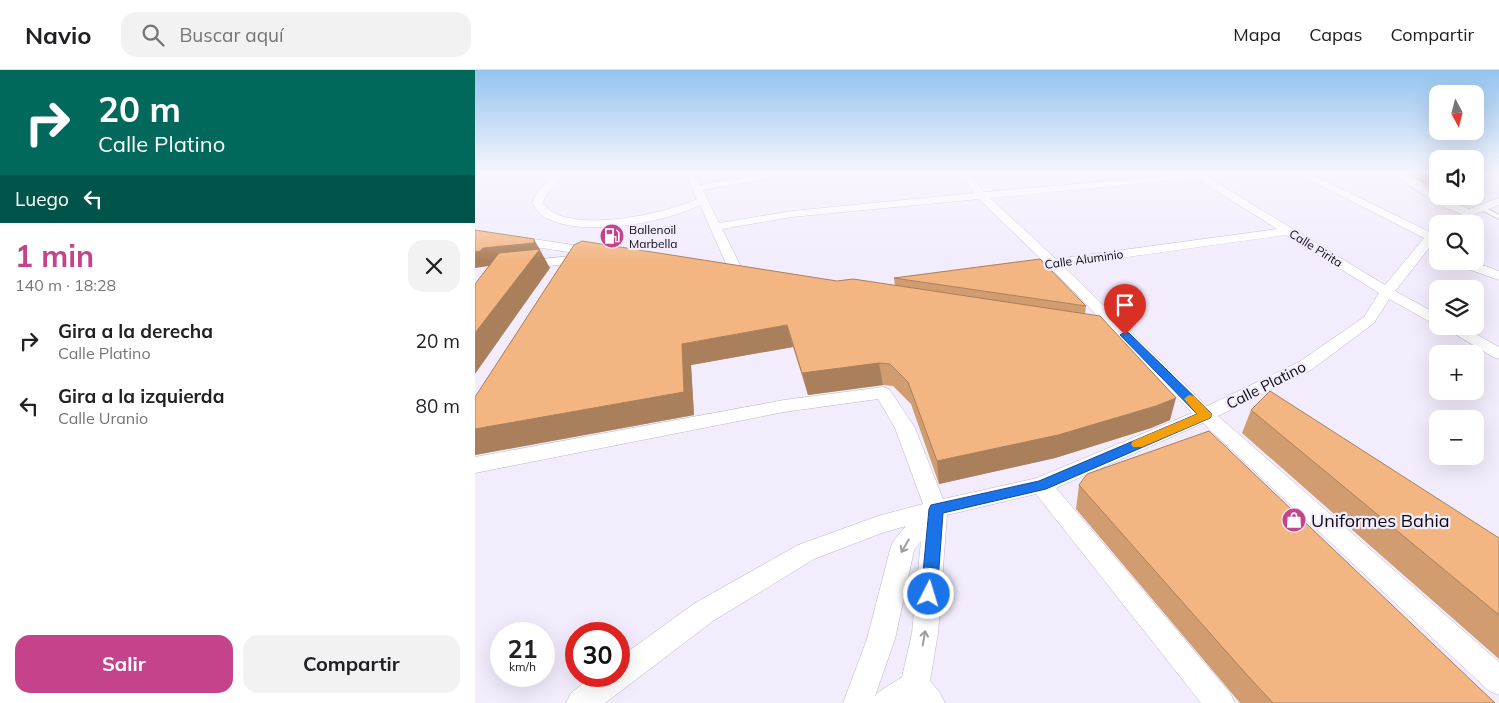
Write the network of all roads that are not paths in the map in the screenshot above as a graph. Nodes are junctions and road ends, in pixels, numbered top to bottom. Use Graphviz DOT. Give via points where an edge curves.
graph roads {
  1 [pos="537,203"];
  2 [pos="697,203"];
  3 [pos="704,203"];
  4 [pos="900,203"];
  5 [pos="990,203"];
  6 [pos="1242,203"];
  7 [pos="1358,203"];
  8 [pos="1443,203"];
  9 [pos="1495,203"];
  10 [pos="1482,208"];
  11 [pos="1469,213"];
  12 [pos="1466,215"];
  13 [pos="1499,217"];
  14 [pos="605,224"];
  15 [pos="716,227"];
  16 [pos="1288,231"];
  17 [pos="501,238"];
  18 [pos="1429,241"];
  19 [pos="576,246"];
  20 [pos="1429,246"];
  21 [pos="609,255"];
  22 [pos="1053,263"];
  23 [pos="515,266"];
  24 [pos="1034,266"];
  25 [pos="1483,270"];
  26 [pos="718,272"];
  27 [pos="560,276"];
  28 [pos="1499,276"];
  29 [pos="1387,292"];
  30 [pos="1429,316"];
  31 [pos="1106,332"];
  32 [pos="1125,335"];
  33 [pos="1465,335"];
  34 [pos="1499,354"];
  35 [pos="1205,415"];
  36 [pos="475,465"];
  37 [pos="1041,485"];
  38 [pos="936,509"];
  39 [pos="630,667"];
  40 [pos="1499,681"];
  41 [pos="603,687"];
  42 [pos="922,694"];
  43 [pos="581,703"];
  44 [pos="858,703"];
  45 [pos="887,703"];
  46 [pos="1220,703"];
  1 -- 14 [label="street" via="552,217 568,222"];
  2 -- 14 [label="street" via="683,209"];
  3 -- 15 [label="street"];
  4 -- 15 [label="street" via="792,214"];
  5 -- 22 [label="street"];
  6 -- 16 [label="street, Calle Pirita"];
  7 -- 18 [label="street"];
  8 -- 11 [label="street"];
  9 -- 10 [label="street"];
  10 -- 11 [label="street"];
  10 -- 13 [label="lane"];
  11 -- 12 [label="street"];
  14 -- 19 [label="street"];
  15 -- 26 [label="street" via="742,275"];
  16 -- 22 [label="street, Calle Aluminio"];
  16 -- 29 [label="street, Calle Pirita"];
  17 -- 19 [label="street"];
  19 -- 21 [label="street"];
  19 -- 23 [label="street"];
  19 -- 27 [label="street"];
  20 -- 29 [label="street, Calle Platino"];
  22 -- 24 [label="street, Calle Aluminio"];
  22 -- 32 [label="street"];
  25 -- 28 [label="street"];
  29 -- 30 [label="street, Calle Pirita"];
  29 -- 35 [label="street, Calle Platino" via="1369,320 1305,366"];
  31 -- 32 [label="street"];
  32 -- 35 [label="street"];
  33 -- 34 [label="street"];
  35 -- 37 [label="street, Calle Platino"];
  35 -- 40 [label="street"];
  36 -- 38 [label="street" via="784,406 883,393 905,428"];
  37 -- 38 [label="street, Calle Platino"];
  37 -- 46 [label="street"];
  38 -- 39 [label="street, Calle Platino" via="878,524 806,552 704,612"];
  42 -- 38 [label="street, one-way"];
  38 -- 44 [label="street, one-way" via="903,546 881,639"];
  41 -- 43 [label="street, Calle Platino"];
  42 -- 45 [label="street"];
}
